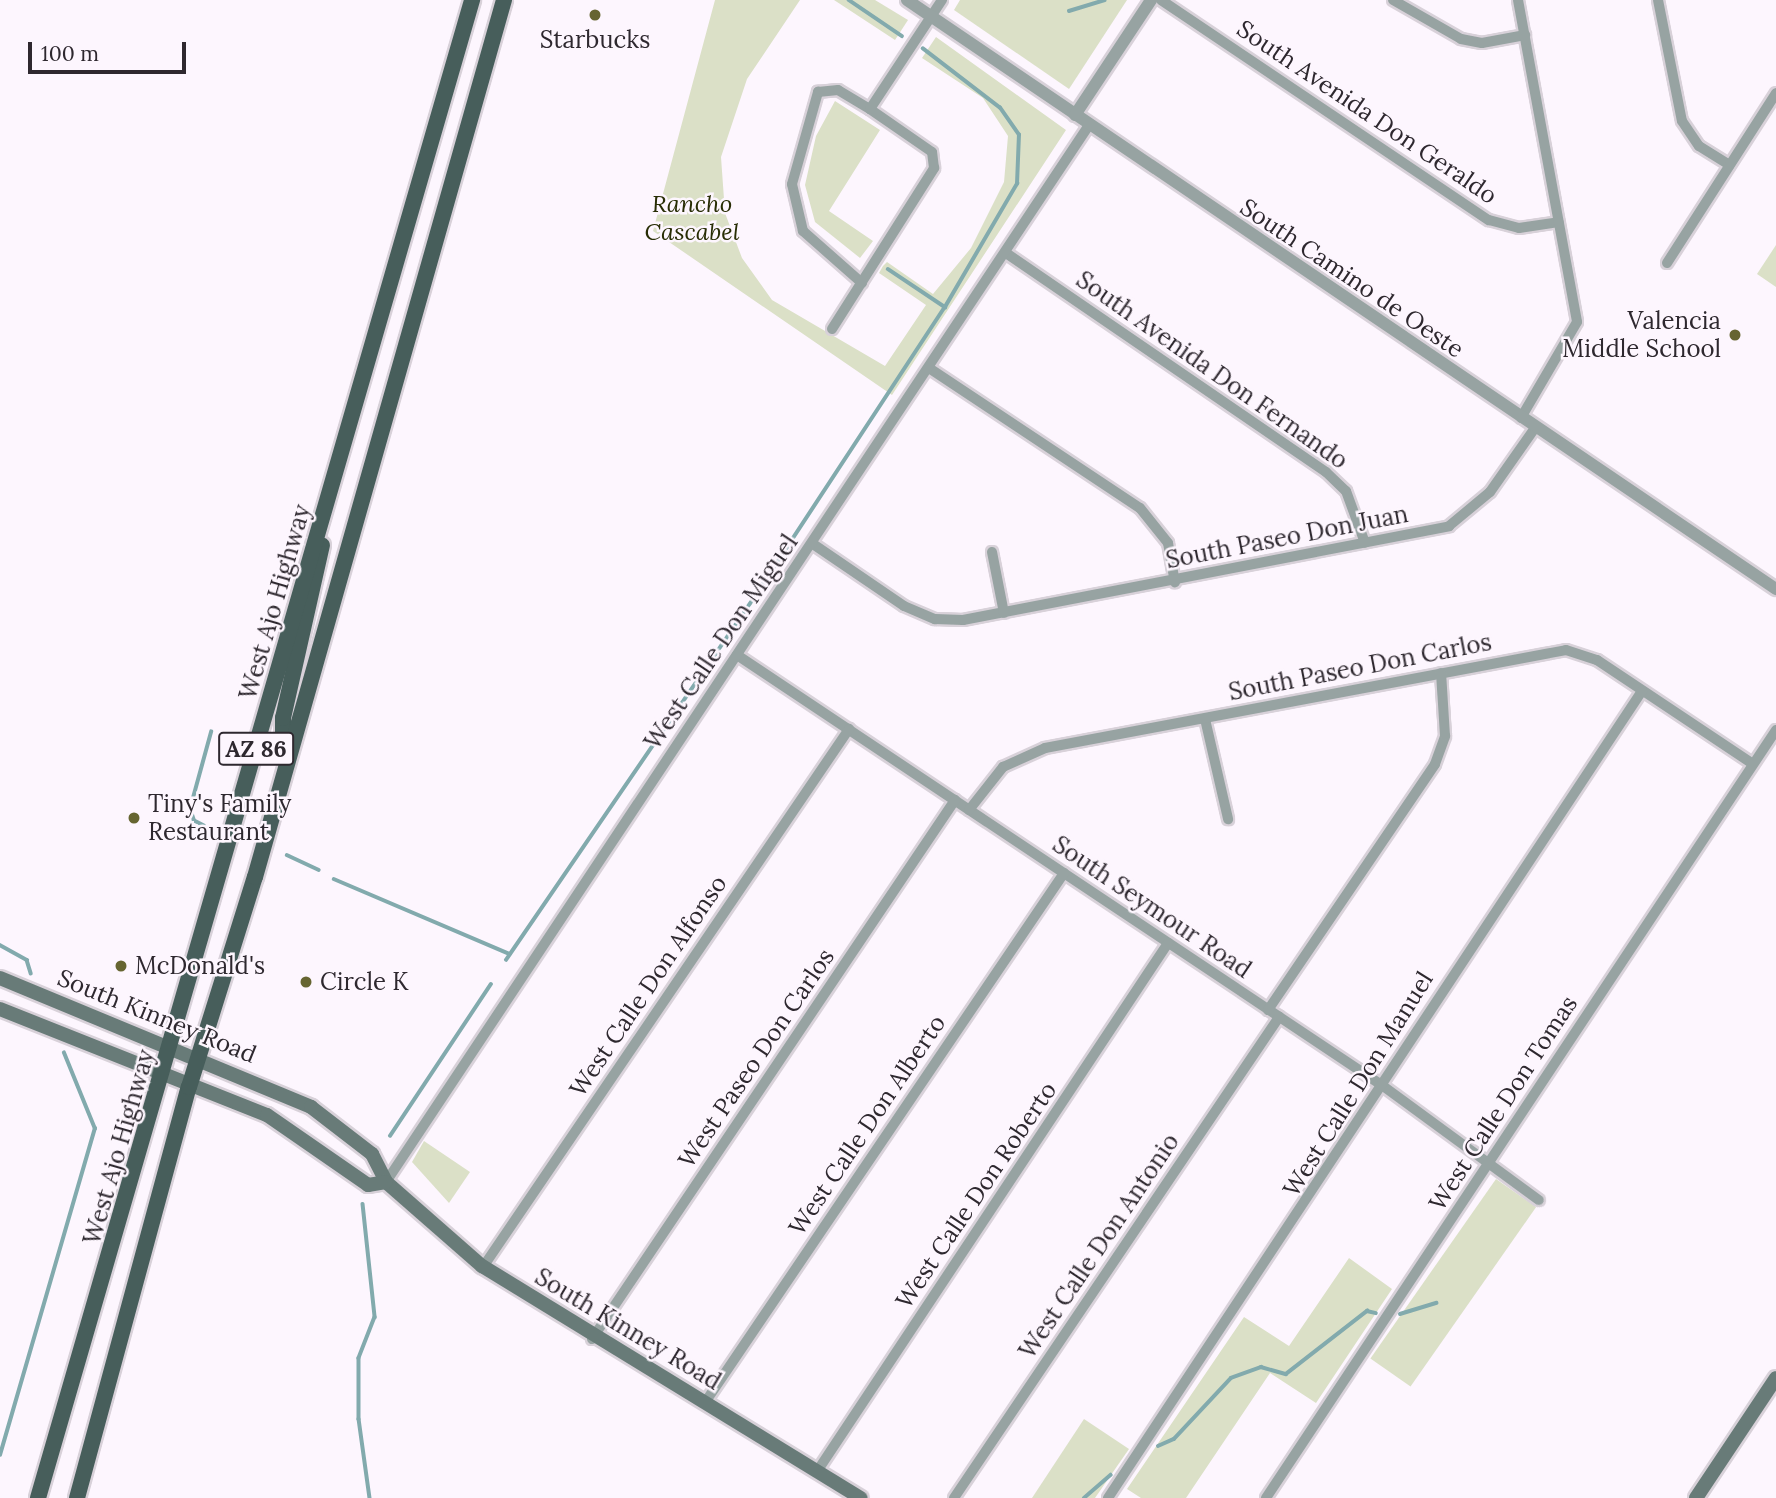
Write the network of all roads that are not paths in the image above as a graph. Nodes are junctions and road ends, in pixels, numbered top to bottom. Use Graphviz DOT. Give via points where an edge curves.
graph roads {
  1 [pos="472,0"];
  2 [pos="504,0"];
  3 [pos="907,0"];
  4 [pos="942,0"];
  5 [pos="1151,0"];
  6 [pos="1161,0"];
  7 [pos="1392,0"];
  8 [pos="1518,0"];
  9 [pos="1658,0"];
  10 [pos="931,16"];
  11 [pos="1525,35"];
  12 [pos="1776,93"];
  13 [pos="870,109"];
  14 [pos="1075,115"];
  15 [pos="1089,125"];
  16 [pos="1728,165"];
  17 [pos="1559,222"];
  18 [pos="1006,253"];
  19 [pos="1667,264"];
  20 [pos="862,283"];
  21 [pos="832,329"];
  22 [pos="929,368"];
  23 [pos="1521,418"];
  24 [pos="1535,428"];
  25 [pos="322,518"];
  26 [pos="1365,543"];
  27 [pos="813,544"];
  28 [pos="992,552"];
  29 [pos="1175,582"];
  30 [pos="1776,589"];
  31 [pos="1004,613"];
  32 [pos="737,655"];
  33 [pos="1441,673"];
  34 [pos="1642,691"];
  35 [pos="1205,719"];
  36 [pos="849,729"];
  37 [pos="1776,730"];
  38 [pos="290,744"];
  39 [pos="1753,764"];
  40 [pos="955,800"];
  41 [pos="969,810"];
  42 [pos="1228,819"];
  43 [pos="1064,873"];
  44 [pos="1168,943"];
  45 [pos="0,978"];
  46 [pos="0,1009"];
  47 [pos="1268,1010"];
  48 [pos="1279,1017"];
  49 [pos="172,1045"];
  50 [pos="198,1056"];
  51 [pos="164,1077"];
  52 [pos="1383,1086"];
  53 [pos="188,1087"];
  54 [pos="1490,1160"];
  55 [pos="386,1182"];
  56 [pos="1539,1200"];
  57 [pos="483,1267"];
  58 [pos="592,1339"];
  59 [pos="1776,1378"];
  60 [pos="706,1401"];
  61 [pos="818,1470"];
  62 [pos="38,1498"];
  63 [pos="77,1498"];
  64 [pos="860,1498"];
  65 [pos="954,1498"];
  66 [pos="1108,1498"];
  67 [pos="1266,1498"];
  68 [pos="1696,1498"];
  1 -- 25 [label="main road, West Ajo Highway / AZ 86"];
  2 -- 38 [label="main road, West Ajo Highway / AZ 86"];
  3 -- 10 [label="street, South Camino de Oeste"];
  4 -- 10 [label="street"];
  5 -- 14 [label="street"];
  6 -- 17 [label="street, South Avenida Don Geraldo" via="1489,220 1519,228"];
  7 -- 11 [label="street" via="1461,39 1482,43"];
  8 -- 11 [label="street"];
  9 -- 16 [label="street" via="1682,121 1699,146"];
  10 -- 13 [label="street"];
  10 -- 14 [label="street, South Camino de Oeste"];
  11 -- 17 [label="street"];
  12 -- 16 [label="street"];
  13 -- 20 [label="street" via="936,160"];
  13 -- 20 [label="street" via="822,85 798,149 793,208 820,252"];
  14 -- 15 [label="street, South Camino de Oeste"];
  15 -- 18 [label="street, West Calle Don Miguel"];
  15 -- 23 [label="street, South Camino de Oeste"];
  16 -- 19 [label="street"];
  17 -- 23 [label="street" via="1577,322"];
  18 -- 22 [label="street, West Calle Don Miguel"];
  18 -- 26 [label="street, South Avenida Don Fernando" via="1326,472 1346,491"];
  20 -- 21 [label="street"];
  22 -- 27 [label="street, West Calle Don Miguel"];
  22 -- 29 [label="street" via="1140,508 1168,543"];
  23 -- 24 [label="street, South Camino de Oeste"];
  24 -- 26 [label="street, South Paseo Don Juan" via="1472,511 1449,526"];
  24 -- 30 [label="street, South Camino de Oeste"];
  25 -- 38 [label="main road" via="320,572 283,718 283,735"];
  25 -- 49 [label="main road, West Ajo Highway / AZ 86"];
  26 -- 29 [label="street, South Paseo Don Juan"];
  27 -- 31 [label="street, South Paseo Don Juan" via="904,606 935,619"];
  27 -- 32 [label="street, West Calle Don Miguel"];
  28 -- 31 [label="street"];
  29 -- 31 [label="street, South Paseo Don Juan"];
  32 -- 36 [label="street, South Seymour Road"];
  32 -- 55 [label="street, West Calle Don Miguel"];
  33 -- 34 [label="street, South Paseo Don Carlos" via="1566,650 1597,660"];
  33 -- 35 [label="street, South Paseo Don Carlos"];
  33 -- 47 [label="street" via="1446,736 1436,764"];
  34 -- 39 [label="street, South Paseo Don Carlos"];
  34 -- 52 [label="street, West Calle Don Manuel"];
  35 -- 41 [label="street, South Paseo Don Carlos" via="1023,755 989,780"];
  35 -- 42 [label="street"];
  36 -- 40 [label="street, South Seymour Road"];
  36 -- 57 [label="street, West Calle Don Alfonso"];
  37 -- 39 [label="street, West Calle Don Tomas"];
  38 -- 50 [label="main road, West Ajo Highway / AZ 86"];
  39 -- 54 [label="street, West Calle Don Tomas"];
  40 -- 41 [label="street, South Seymour Road"];
  40 -- 58 [label="street, West Paseo Don Carlos"];
  41 -- 43 [label="street, South Seymour Road"];
  43 -- 44 [label="street, South Seymour Road"];
  43 -- 60 [label="street, West Calle Don Alberto"];
  44 -- 47 [label="street, South Seymour Road"];
  44 -- 61 [label="street, West Calle Don Roberto"];
  45 -- 49 [label="main road, South Kinney Road"];
  46 -- 51 [label="main road, South Kinney Road"];
  47 -- 48 [label="street, South Seymour Road"];
  48 -- 52 [label="street, South Seymour Road"];
  48 -- 65 [label="street, West Calle Don Antonio"];
  49 -- 50 [label="main road, South Kinney Road"];
  49 -- 51 [label="main road, West Ajo Highway / AZ 86"];
  50 -- 53 [label="main road, West Ajo Highway / AZ 86"];
  50 -- 55 [label="main road, South Kinney Road" via="311,1107 372,1154"];
  51 -- 53 [label="main road, South Kinney Road"];
  51 -- 62 [label="main road, West Ajo Highway / AZ 86"];
  52 -- 54 [label="street, South Seymour Road"];
  52 -- 66 [label="street, West Calle Don Manuel"];
  53 -- 55 [label="main road, South Kinney Road" via="296,1131 368,1185"];
  53 -- 63 [label="main road, West Ajo Highway / AZ 86"];
  54 -- 56 [label="street, South Seymour Road" via="1497,1172"];
  54 -- 67 [label="street, West Calle Don Tomas"];
  55 -- 57 [label="main road, South Kinney Road"];
  57 -- 58 [label="main road, South Kinney Road"];
  58 -- 60 [label="main road, South Kinney Road"];
  59 -- 68 [label="main road"];
  60 -- 61 [label="main road, South Kinney Road"];
  61 -- 64 [label="main road, South Kinney Road"];
}
